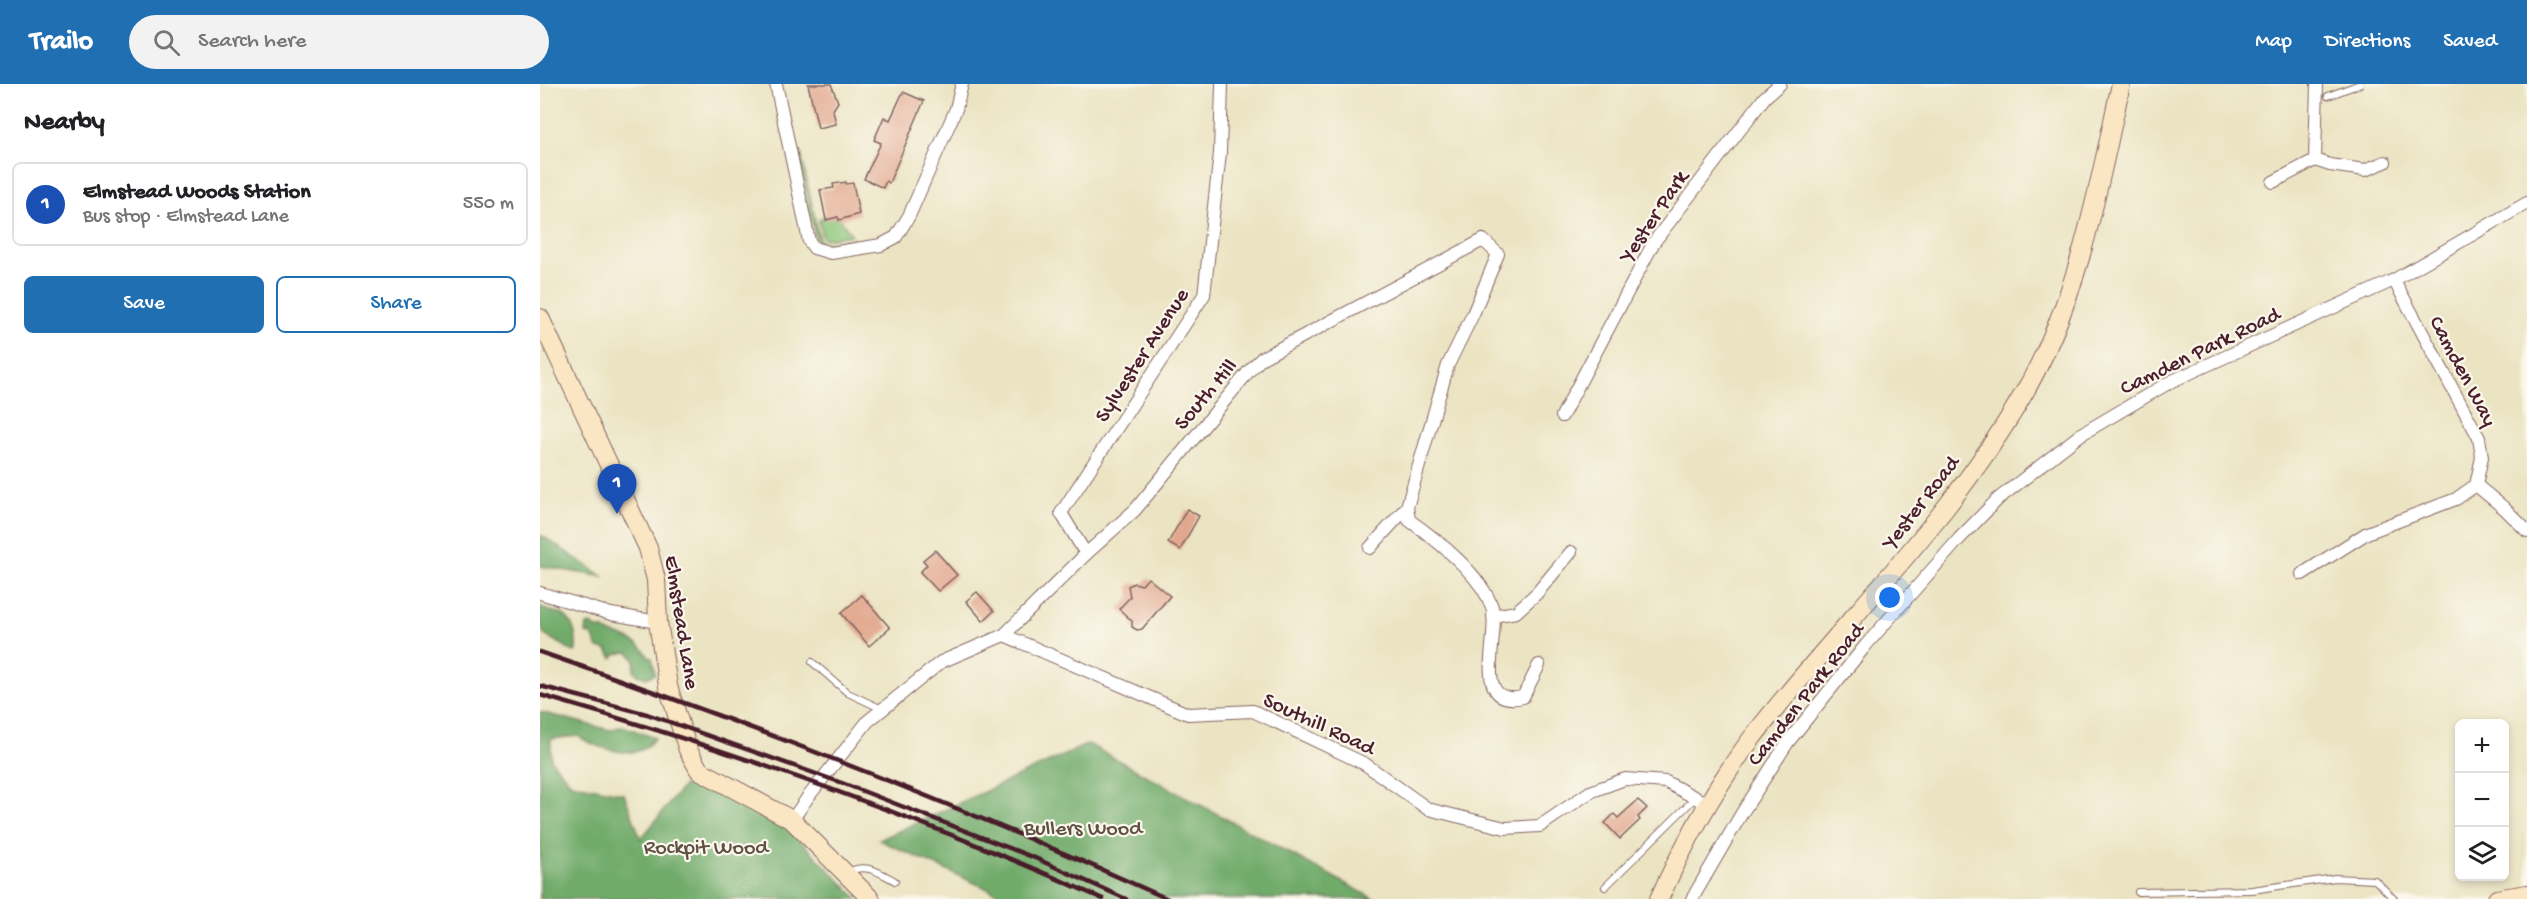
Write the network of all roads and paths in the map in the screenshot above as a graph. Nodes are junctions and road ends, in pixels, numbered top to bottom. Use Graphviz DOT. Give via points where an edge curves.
graph roads {
  1 [pos="776,84"];
  2 [pos="962,84"];
  3 [pos="1222,84"];
  4 [pos="1780,84"];
  5 [pos="2121,84"];
  6 [pos="2317,84"];
  7 [pos="2360,84"];
  8 [pos="2328,96"];
  9 [pos="2315,160"];
  10 [pos="2385,162"];
  11 [pos="2273,182"];
  12 [pos="2527,204"];
  13 [pos="2394,280"];
  14 [pos="540,318"];
  15 [pos="1562,416"];
  16 [pos="2476,485"];
  17 [pos="1407,507"];
  18 [pos="2527,531"];
  19 [pos="1370,548"];
  20 [pos="1570,552"];
  21 [pos="1086,554"];
  22 [pos="2302,574"];
  23 [pos="540,593"];
  24 [pos="1493,616"];
  25 [pos="658,622"];
  26 [pos="1004,634"];
  27 [pos="812,662"];
  28 [pos="1539,665"];
  29 [pos="882,710"];
  30 [pos="1702,801"];
  31 [pos="792,820"];
  32 [pos="846,873"];
  33 [pos="896,882"];
  34 [pos="1605,887"];
  35 [pos="2138,892"];
  36 [pos="871,899"];
  37 [pos="1659,899"];
  38 [pos="1692,899"];
  39 [pos="2394,899"];
  1 -- 2 [label="street" via="809,241 814,248 831,253 881,245 900,232 956,109"];
  3 -- 21 [label="street, Sylvester Avenue" via="1220,153 1204,295 1061,513"];
  4 -- 15 [label="street, Yester Park" via="1765,97 1654,242"];
  5 -- 30 [label="street, Yester Road" via="2078,265 2050,345 2024,393 2000,433 1932,526"];
  6 -- 9 [label="street"];
  7 -- 8 [label="lane"];
  9 -- 10 [label="street" via="2365,170"];
  9 -- 11 [label="street"];
  12 -- 13 [label="street, Camden Park Road"];
  13 -- 16 [label="street, Camden Way" via="2479,438 2482,457"];
  13 -- 38 [label="street, Camden Park Road" via="2170,382 2080,435 1998,499 1866,645 1788,742 1745,806"];
  14 -- 25 [label="street, Elmstead Lane" via="648,548 656,580"];
  16 -- 18 [label="street"];
  16 -- 22 [label="street" via="2456,499 2367,534"];
  17 -- 19 [label="street"];
  17 -- 21 [label="street, South Hill" via="1448,365 1498,254 1483,240 1262,358 1136,510"];
  17 -- 24 [label="street" via="1409,520 1456,558 1481,586"];
  20 -- 24 [label="street" via="1516,612"];
  21 -- 26 [label="street, South Hill"];
  23 -- 25 [label="street" via="611,614"];
  24 -- 28 [label="street" via="1489,673 1498,695 1522,697"];
  25 -- 31 [label="street, Elmstead Lane" via="668,686 688,750 699,770"];
  26 -- 29 [label="street" via="941,662"];
  26 -- 30 [label="street, Southill Road" via="1188,714 1253,711 1365,764 1428,809 1505,828 1540,826 1590,792 1625,779 1666,782"];
  27 -- 29 [label="lane" via="848,693"];
  29 -- 31 [label="street" via="868,721"];
  30 -- 34 [label="lane"];
  30 -- 37 [label="street, Yester Road"];
  31 -- 32 [label="street, Elmstead Lane"];
  32 -- 33 [label="lane" via="866,867"];
  32 -- 36 [label="street, Elmstead Lane"];
  35 -- 39 [label="lane" via="2252,890 2335,878 2375,880"];
}
